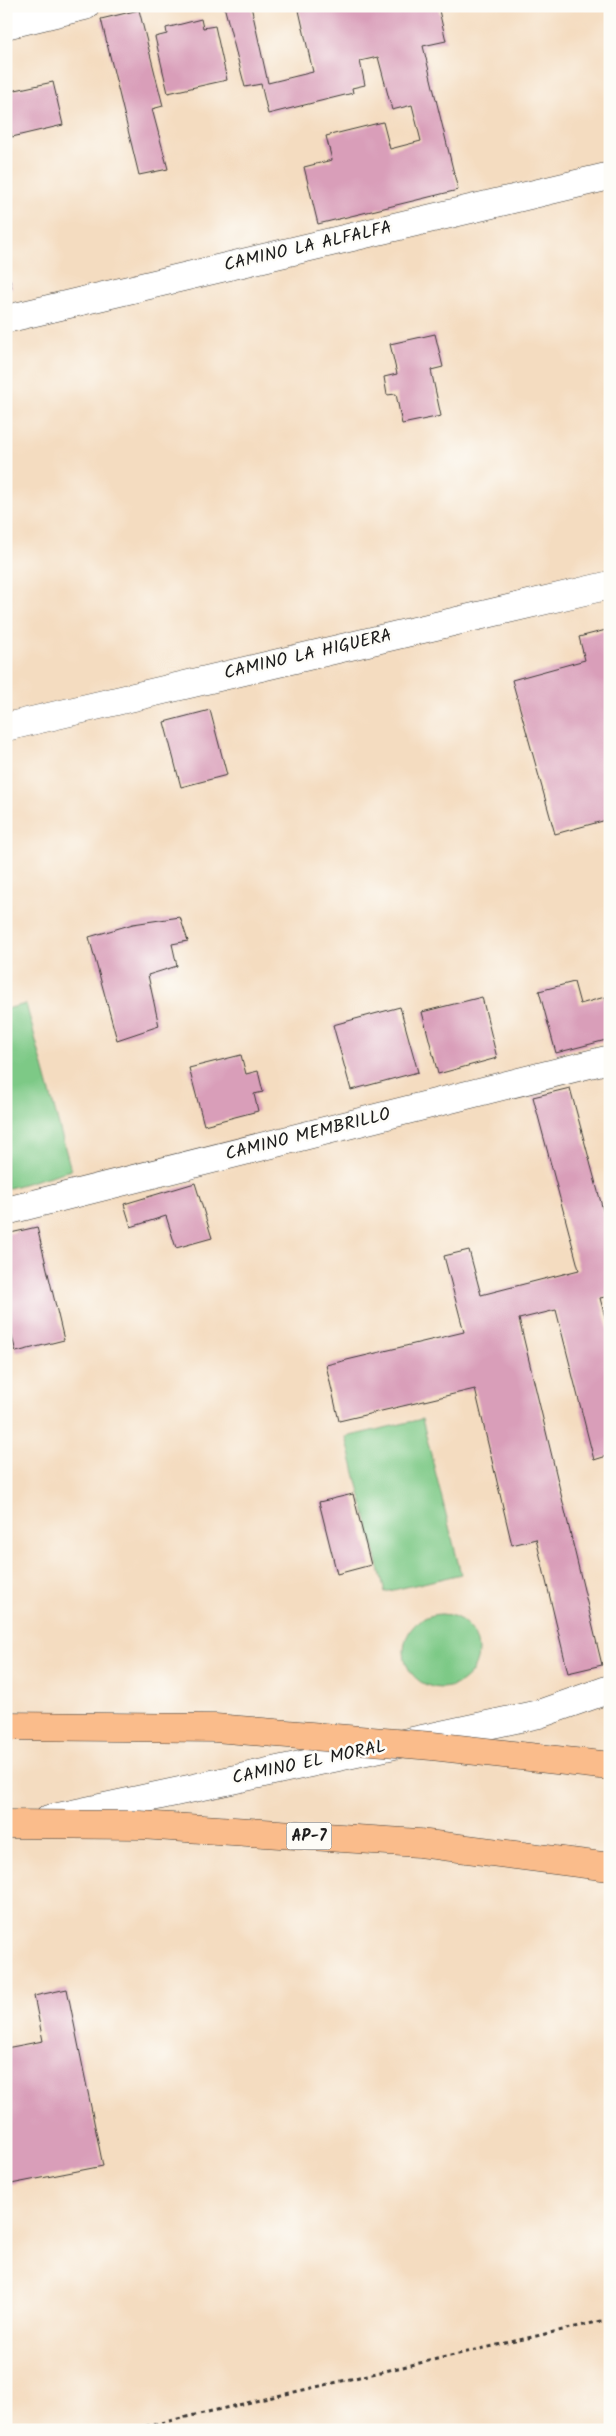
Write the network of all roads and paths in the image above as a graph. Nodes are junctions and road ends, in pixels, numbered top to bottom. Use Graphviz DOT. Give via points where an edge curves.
graph roads {
  1 [pos="85,6"];
  2 [pos="6,25"];
  3 [pos="610,176"];
  4 [pos="6,319"];
  5 [pos="610,585"];
  6 [pos="6,727"];
  7 [pos="610,1059"];
  8 [pos="6,1211"];
  9 [pos="610,1689"];
  10 [pos="6,1726"];
  11 [pos="610,1766"];
  12 [pos="6,1824"];
  13 [pos="6,1828"];
  14 [pos="610,1867"];
  15 [pos="610,2319"];
  16 [pos="130,2430"];
  1 -- 2 [label="street"];
  3 -- 4 [label="street, CAMINO LA ALFALFA"];
  5 -- 6 [label="street, CAMINO LA HIGUERA"];
  7 -- 8 [label="street, CAMINO MEMBRILLO"];
  9 -- 13 [label="street, CAMINO EL MORAL" via="539,1714"];
  10 -- 11 [label="highway, bridge" via="215,1728 432,1746"];
  12 -- 14 [label="highway, AP-7, bridge" via="140,1825 409,1843"];
  15 -- 16 [label="path"];
}
